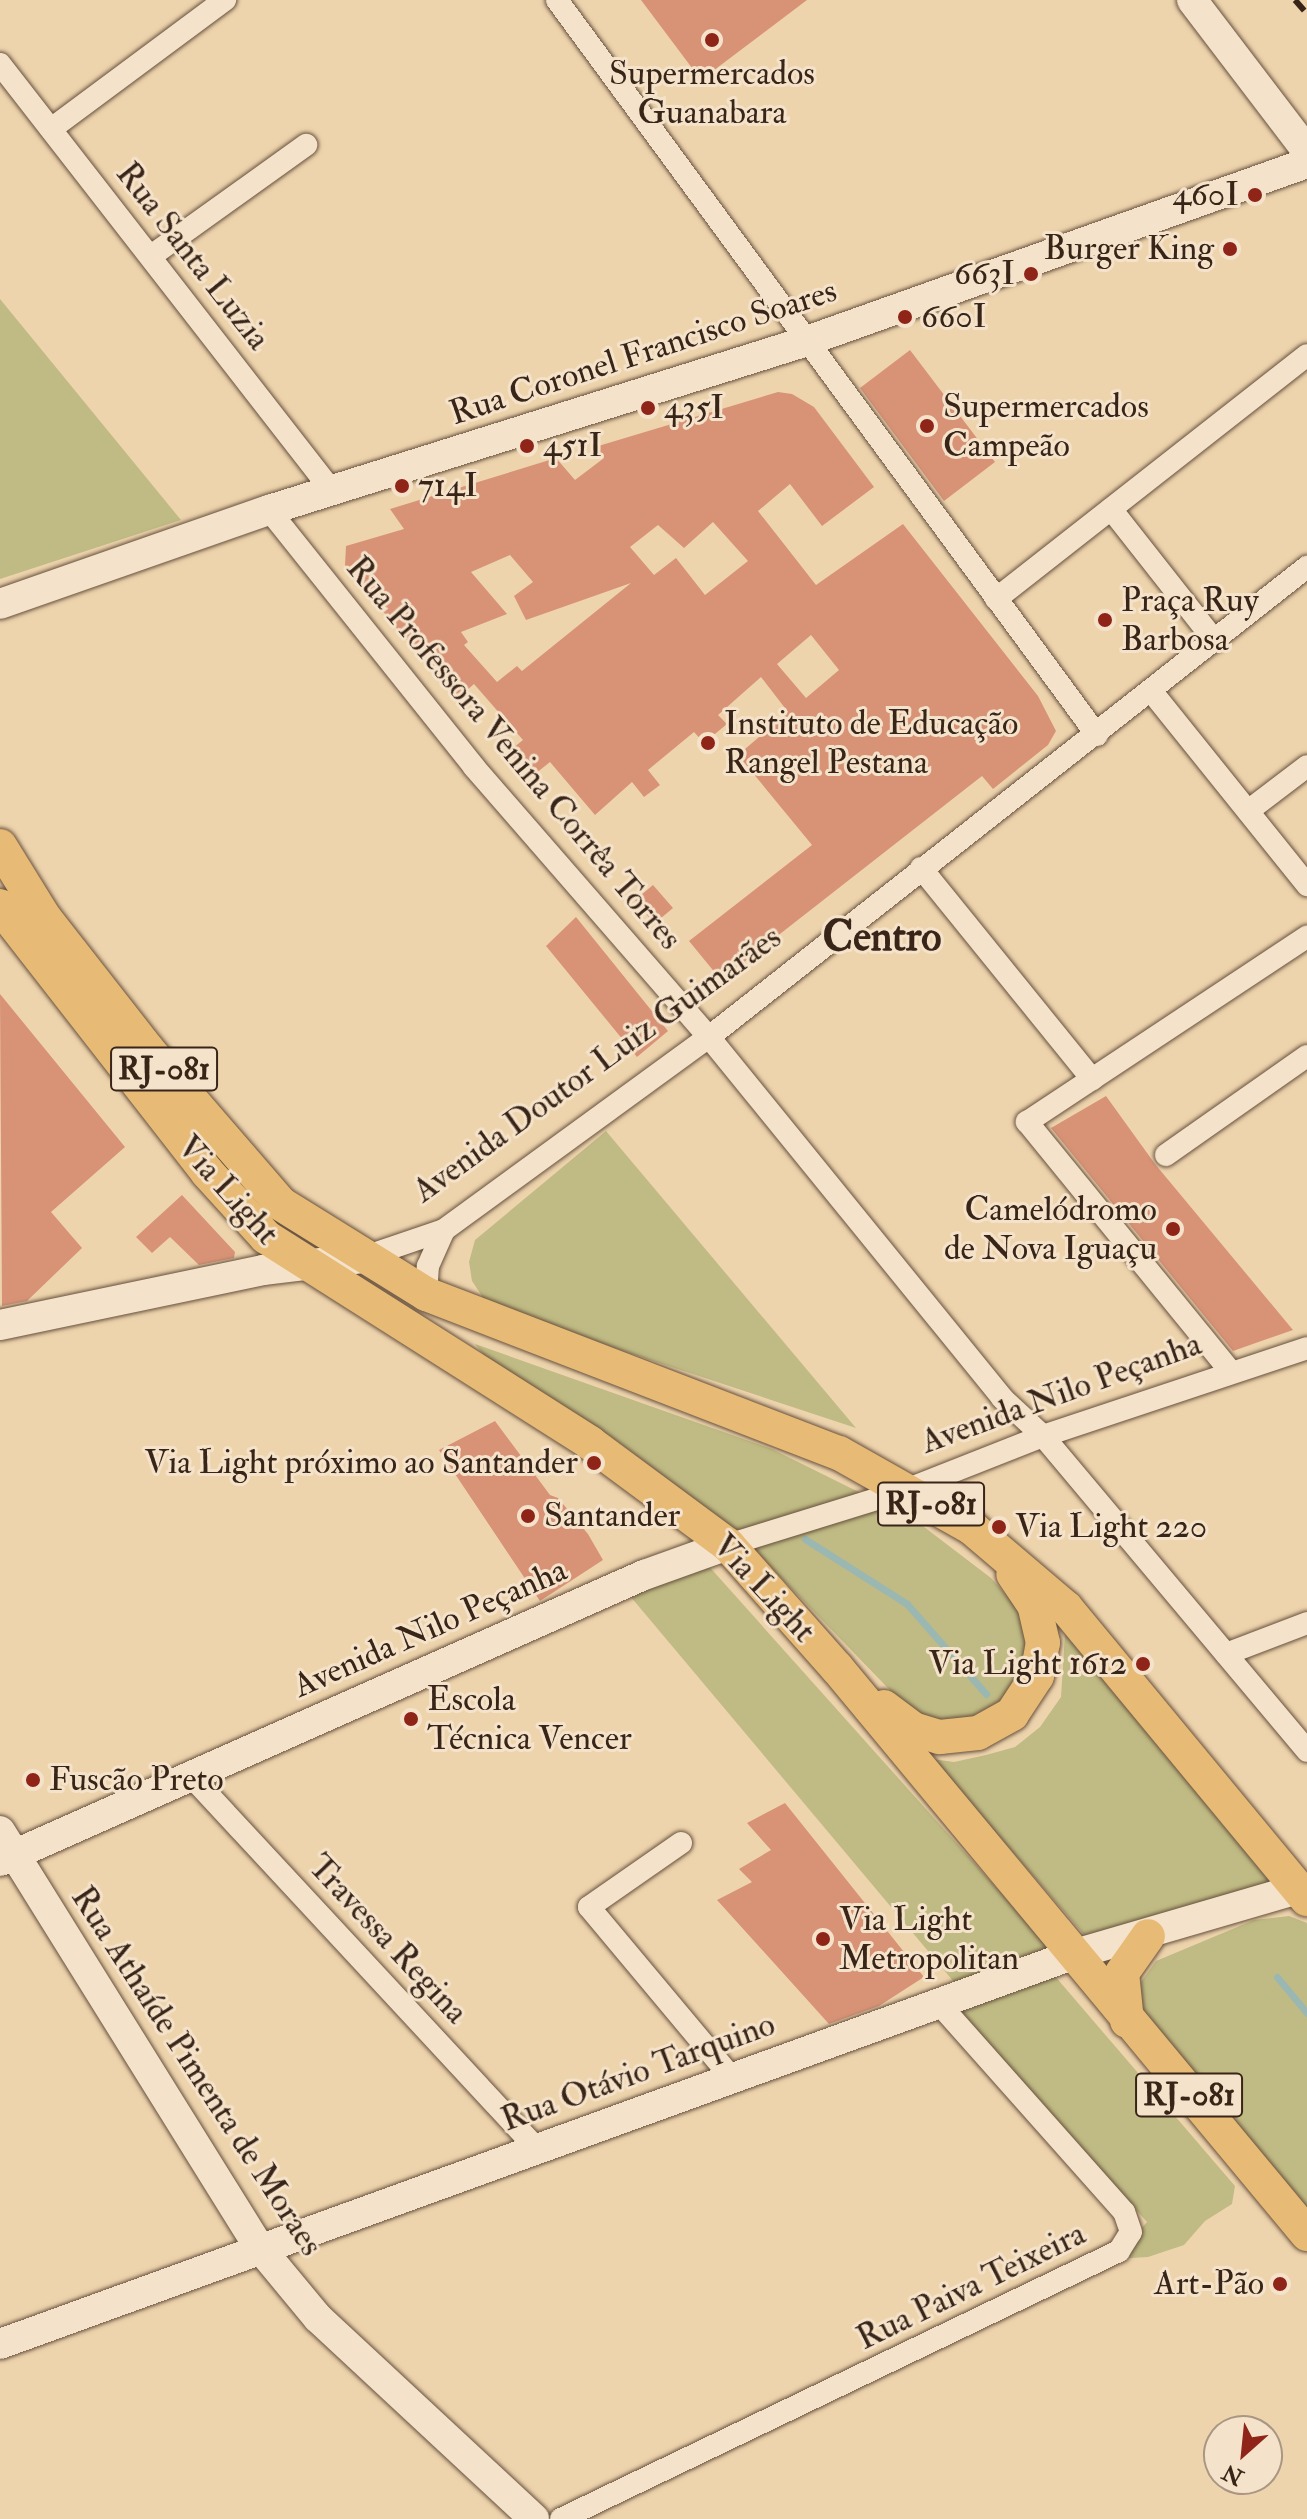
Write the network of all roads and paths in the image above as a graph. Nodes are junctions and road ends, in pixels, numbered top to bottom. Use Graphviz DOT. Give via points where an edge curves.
graph roads {
  1 [pos="225,0"];
  2 [pos="557,0"];
  3 [pos="1192,0"];
  4 [pos="0,64"];
  5 [pos="51,129"];
  6 [pos="306,145"];
  7 [pos="1307,151"];
  8 [pos="1307,163"];
  9 [pos="151,256"];
  10 [pos="804,342"];
  11 [pos="1307,355"];
  12 [pos="332,491"];
  13 [pos="1111,509"];
  14 [pos="269,510"];
  15 [pos="1307,567"];
  16 [pos="996,599"];
  17 [pos="0,604"];
  18 [pos="1215,641"];
  19 [pos="1152,692"];
  20 [pos="1097,735"];
  21 [pos="1307,766"];
  22 [pos="1248,811"];
  23 [pos="0,846"];
  24 [pos="921,868"];
  25 [pos="1307,885"];
  26 [pos="0,906"];
  27 [pos="0,917"];
  28 [pos="1307,937"];
  29 [pos="30,950"];
  30 [pos="709,1037"];
  31 [pos="1302,1068"];
  32 [pos="1092,1079"];
  33 [pos="1166,1155"];
  34 [pos="444,1230"];
  35 [pos="362,1258"];
  36 [pos="302,1263"];
  37 [pos="426,1294"];
  38 [pos="0,1325"];
  39 [pos="1307,1348"];
  40 [pos="1231,1372"];
  41 [pos="481,1376"];
  42 [pos="1043,1436"];
  43 [pos="906,1490"];
  44 [pos="972,1528"];
  45 [pos="728,1545"];
  46 [pos="1307,1623"];
  47 [pos="1226,1654"];
  48 [pos="837,1668"];
  49 [pos="1307,1751"];
  50 [pos="190,1775"];
  51 [pos="681,1843"];
  52 [pos="5,1849"];
  53 [pos="1304,1891"];
  54 [pos="1148,1936"];
  55 [pos="1072,1955"];
  56 [pos="940,2005"];
  57 [pos="1127,2022"];
  58 [pos="733,2079"];
  59 [pos="537,2149"];
  60 [pos="1307,2234"];
  61 [pos="260,2248"];
  62 [pos="0,2344"];
  63 [pos="534,2519"];
  64 [pos="561,2519"];
  1 -- 5 [label="street"];
  2 -- 10 [label="street"];
  3 -- 7 [label="street"];
  4 -- 5 [label="street, Rua Santa Luzia"];
  5 -- 9 [label="street, Rua Santa Luzia"];
  6 -- 9 [label="street"];
  8 -- 10 [label="street, Rua Coronel Francisco Soares"];
  9 -- 12 [label="street, Rua Santa Luzia"];
  10 -- 12 [label="street, Rua Coronel Francisco Soares"];
  10 -- 16 [label="street"];
  11 -- 13 [label="street"];
  12 -- 14 [label="street, Rua Coronel Francisco Soares"];
  13 -- 16 [label="street"];
  13 -- 18 [label="street"];
  14 -- 17 [label="street, Rua Coronel Francisco Soares"];
  14 -- 30 [label="street, Rua Professora Venina Corrêa Torres" via="474,767"];
  15 -- 18 [label="street, Avenida Doutor Luiz Guimarães"];
  16 -- 20 [label="street"];
  18 -- 19 [label="street, Avenida Doutor Luiz Guimarães"];
  19 -- 20 [label="street, Avenida Doutor Luiz Guimarães"];
  19 -- 22 [label="street"];
  20 -- 24 [label="street, Avenida Doutor Luiz Guimarães"];
  21 -- 22 [label="street"];
  22 -- 25 [label="street"];
  23 -- 35 [label="main road, Via Light / RJ-081" via="44,917 237,1159 281,1204"];
  24 -- 30 [label="street, Avenida Doutor Luiz Guimarães"];
  24 -- 32 [label="street"];
  26 -- 29 [label="main road, Via Light / RJ-081"];
  27 -- 29 [label="main road"];
  28 -- 32 [label="street"];
  29 -- 36 [label="main road, Via Light / RJ-081" via="236,1207"];
  30 -- 34 [label="street, Avenida Doutor Luiz Guimarães"];
  30 -- 42 [label="street, Rua Professora Venina Corrêa Torres" via="1002,1398"];
  31 -- 33 [label="street"];
  32 -- 40 [label="street" via="1027,1122"];
  34 -- 35 [label="street, Avenida Doutor Luiz Guimarães"];
  34 -- 37 [label="street" via="430,1257"];
  35 -- 36 [label="street, Avenida Doutor Luiz Guimarães"];
  35 -- 37 [label="main road, Via Light / RJ-081"];
  36 -- 38 [label="street, Avenida Doutor Luiz Guimarães"];
  36 -- 41 [label="main road, Via Light / RJ-081"];
  37 -- 41 [label="main road" via="443,1331"];
  37 -- 43 [label="main road, Via Light / RJ-081" via="788,1432"];
  39 -- 40 [label="street, Avenida Nilo Peçanha"];
  40 -- 42 [label="street, Avenida Nilo Peçanha"];
  41 -- 45 [label="main road, Via Light / RJ-081" via="590,1443"];
  42 -- 43 [label="street, Avenida Nilo Peçanha"];
  42 -- 47 [label="street, Rua Professora Venina Corrêa Torres"];
  43 -- 44 [label="main road, Via Light / RJ-081"];
  43 -- 45 [label="street, Avenida Nilo Peçanha"];
  44 -- 48 [label="main road" via="1023,1586 1041,1626 1040,1664 1020,1706 1005,1721 978,1733 952,1738 926,1734 897,1719"];
  44 -- 53 [label="main road, Via Light / RJ-081" via="1066,1608"];
  45 -- 48 [label="main road, Via Light / RJ-081"];
  45 -- 50 [label="street, Avenida Nilo Peçanha" via="644,1575"];
  46 -- 47 [label="street"];
  47 -- 49 [label="street, Rua Professora Venina Corrêa Torres"];
  48 -- 55 [label="main road, Via Light / RJ-081"];
  50 -- 52 [label="street, Avenida Nilo Peçanha"];
  50 -- 59 [label="street, Travessa Regina"];
  51 -- 58 [label="street" via="589,1907"];
  52 -- 61 [label="street, Rua Athaíde Pimenta de Moraes"];
  53 -- 54 [label="street, Rua Otávio Tarquino"];
  54 -- 55 [label="street, Rua Otávio Tarquino"];
  54 -- 57 [label="main road" via="1122,1973"];
  55 -- 56 [label="street, Rua Otávio Tarquino"];
  55 -- 57 [label="main road, Via Light / RJ-081"];
  56 -- 58 [label="street, Rua Otávio Tarquino"];
  56 -- 64 [label="street, Rua Paiva Teixeira" via="1124,2212 1130,2222 1127,2240 1103,2262"];
  57 -- 60 [label="main road, Via Light / RJ-081"];
  58 -- 59 [label="street, Rua Otávio Tarquino"];
  59 -- 61 [label="street, Rua Otávio Tarquino"];
  61 -- 62 [label="street, Rua Otávio Tarquino"];
  61 -- 63 [label="street, Rua Athaíde Pimenta de Moraes" via="318,2318"];
}
